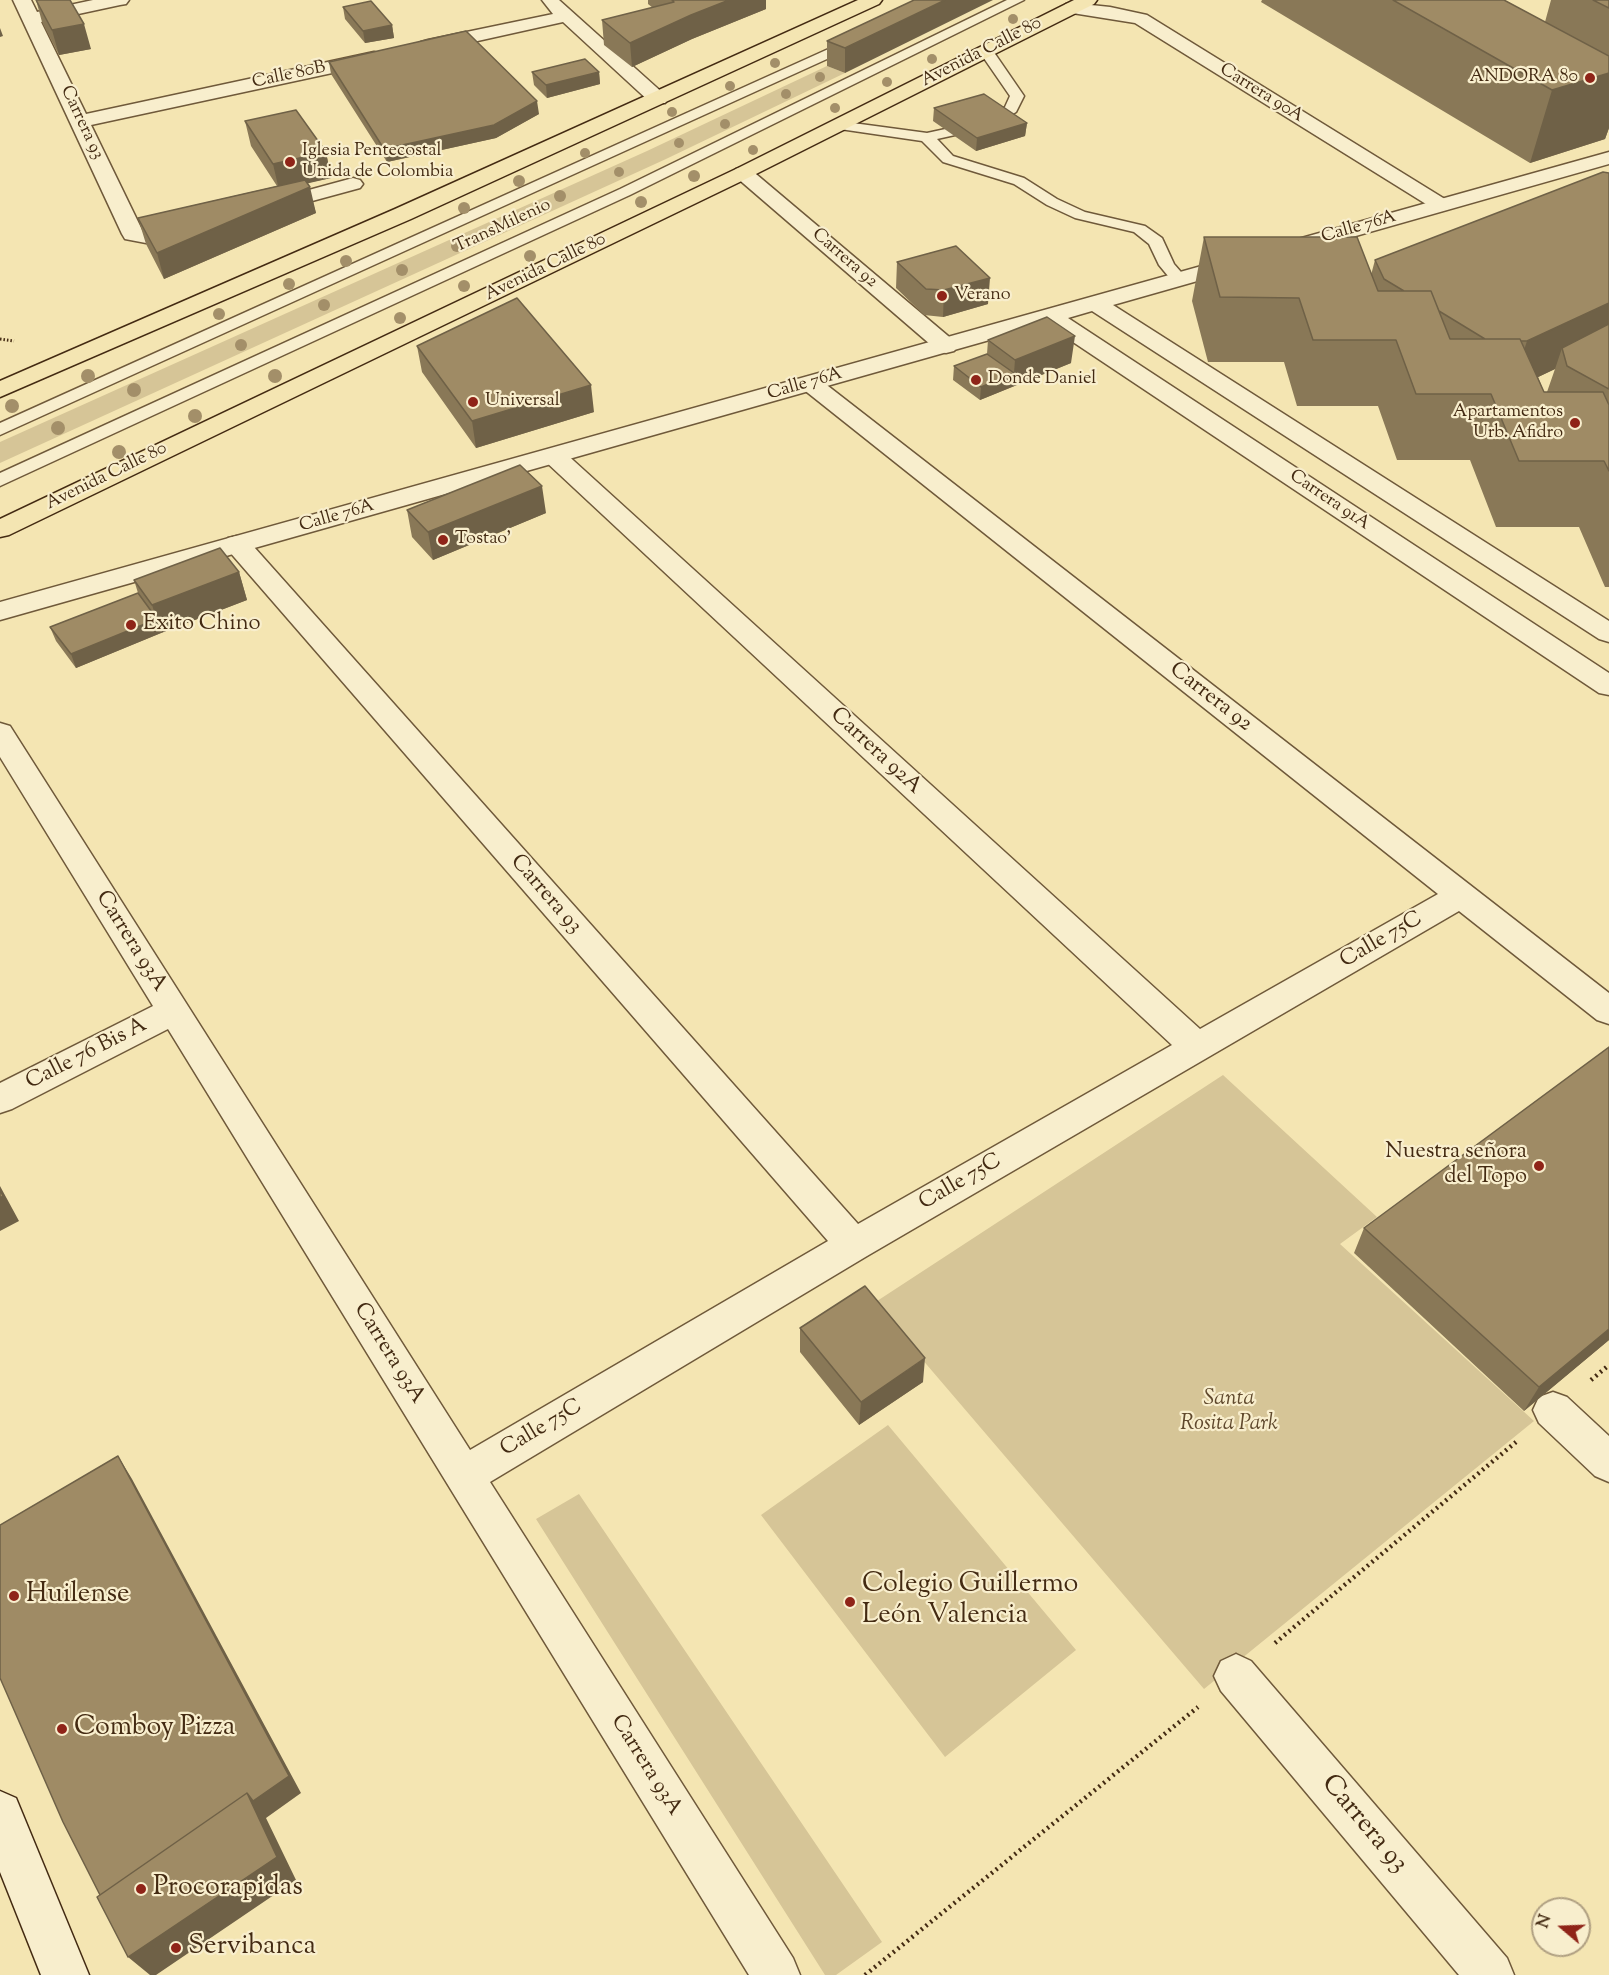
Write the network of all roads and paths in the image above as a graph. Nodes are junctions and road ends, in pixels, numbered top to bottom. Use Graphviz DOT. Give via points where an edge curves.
graph roads {
  1 [pos="120,0"];
  2 [pos="549,0"];
  3 [pos="873,0"];
  4 [pos="1017,0"];
  5 [pos="1080,4"];
  6 [pos="27,9"];
  7 [pos="567,16"];
  8 [pos="868,35"];
  9 [pos="986,51"];
  10 [pos="658,99"];
  11 [pos="999,118"];
  12 [pos="82,121"];
  13 [pos="838,125"];
  14 [pos="950,132"];
  15 [pos="927,137"];
  16 [pos="1609,158"];
  17 [pos="743,173"];
  18 [pos="353,184"];
  19 [pos="1441,205"];
  20 [pos="252,211"];
  21 [pos="207,223"];
  22 [pos="1179,279"];
  23 [pos="1095,303"];
  24 [pos="1050,316"];
  25 [pos="946,346"];
  26 [pos="811,384"];
  27 [pos="0,390"];
  28 [pos="0,430"];
  29 [pos="554,456"];
  30 [pos="0,480"];
  31 [pos="0,529"];
  32 [pos="237,544"];
  33 [pos="0,611"];
  34 [pos="1609,633"];
  35 [pos="1609,686"];
  36 [pos="0,733"];
  37 [pos="1461,895"];
  38 [pos="174,1011"];
  39 [pos="1609,1011"];
  40 [pos="1198,1048"];
  41 [pos="0,1099"];
  42 [pos="854,1245"];
  43 [pos="1553,1410"];
  44 [pos="1609,1463"];
  45 [pos="464,1476"];
  46 [pos="1236,1676"];
  47 [pos="0,1814"];
  48 [pos="65,1975"];
  49 [pos="776,1975"];
  50 [pos="1490,1975"];
  1 -- 6 [label="street"];
  2 -- 7 [label="street"];
  3 -- 10 [label="highway"];
  4 -- 30 [label="lane, TransMilenio" via="614,197"];
  5 -- 9 [label="highway, Avenida Calle 80"];
  5 -- 19 [label="street, Carrera 90A" via="1140,20"];
  6 -- 12 [label="street, Carrera 93"];
  7 -- 10 [label="street"];
  7 -- 12 [label="street, Calle 80B"];
  8 -- 28 [label="lane, TransMilenio"];
  9 -- 11 [label="lane" via="1017,96 1011,109"];
  9 -- 13 [label="highway, Avenida Calle 80"];
  10 -- 27 [label="highway"];
  12 -- 21 [label="street, Carrera 93" via="133,234 146,237"];
  13 -- 15 [label="lane"];
  13 -- 17 [label="highway, Avenida Calle 80"];
  14 -- 15 [label="lane"];
  15 -- 22 [label="lane" via="948,159 1019,181 1080,215 1139,229 1156,241 1167,265"];
  16 -- 19 [label="street, Calle 76A"];
  17 -- 25 [label="street, Carrera 92"];
  17 -- 31 [label="highway, Avenida Calle 80"];
  18 -- 20 [label="street"];
  19 -- 22 [label="street, Calle 76A"];
  22 -- 23 [label="street, Calle 76A"];
  23 -- 24 [label="street, Calle 76A"];
  23 -- 34 [label="street, Carrera 91A"];
  24 -- 25 [label="street, Calle 76A"];
  24 -- 35 [label="street, Carrera 91A"];
  25 -- 26 [label="street, Calle 76A"];
  26 -- 29 [label="street, Calle 76A"];
  26 -- 37 [label="street, Carrera 92"];
  29 -- 32 [label="street, Calle 76A"];
  29 -- 40 [label="street, Carrera 92A"];
  32 -- 33 [label="street, Calle 76A"];
  32 -- 42 [label="street, Carrera 93"];
  36 -- 38 [label="street, Carrera 93A"];
  37 -- 39 [label="street, Carrera 92"];
  37 -- 40 [label="street, Calle 75C"];
  38 -- 41 [label="street, Calle 76 Bis A"];
  38 -- 45 [label="street, Carrera 93A"];
  40 -- 42 [label="street, Calle 75C"];
  42 -- 45 [label="street, Calle 75C"];
  43 -- 44 [label="street"];
  45 -- 49 [label="street, Carrera 93A"];
  46 -- 50 [label="street, Carrera 93"];
  47 -- 48 [label="street"];
}
